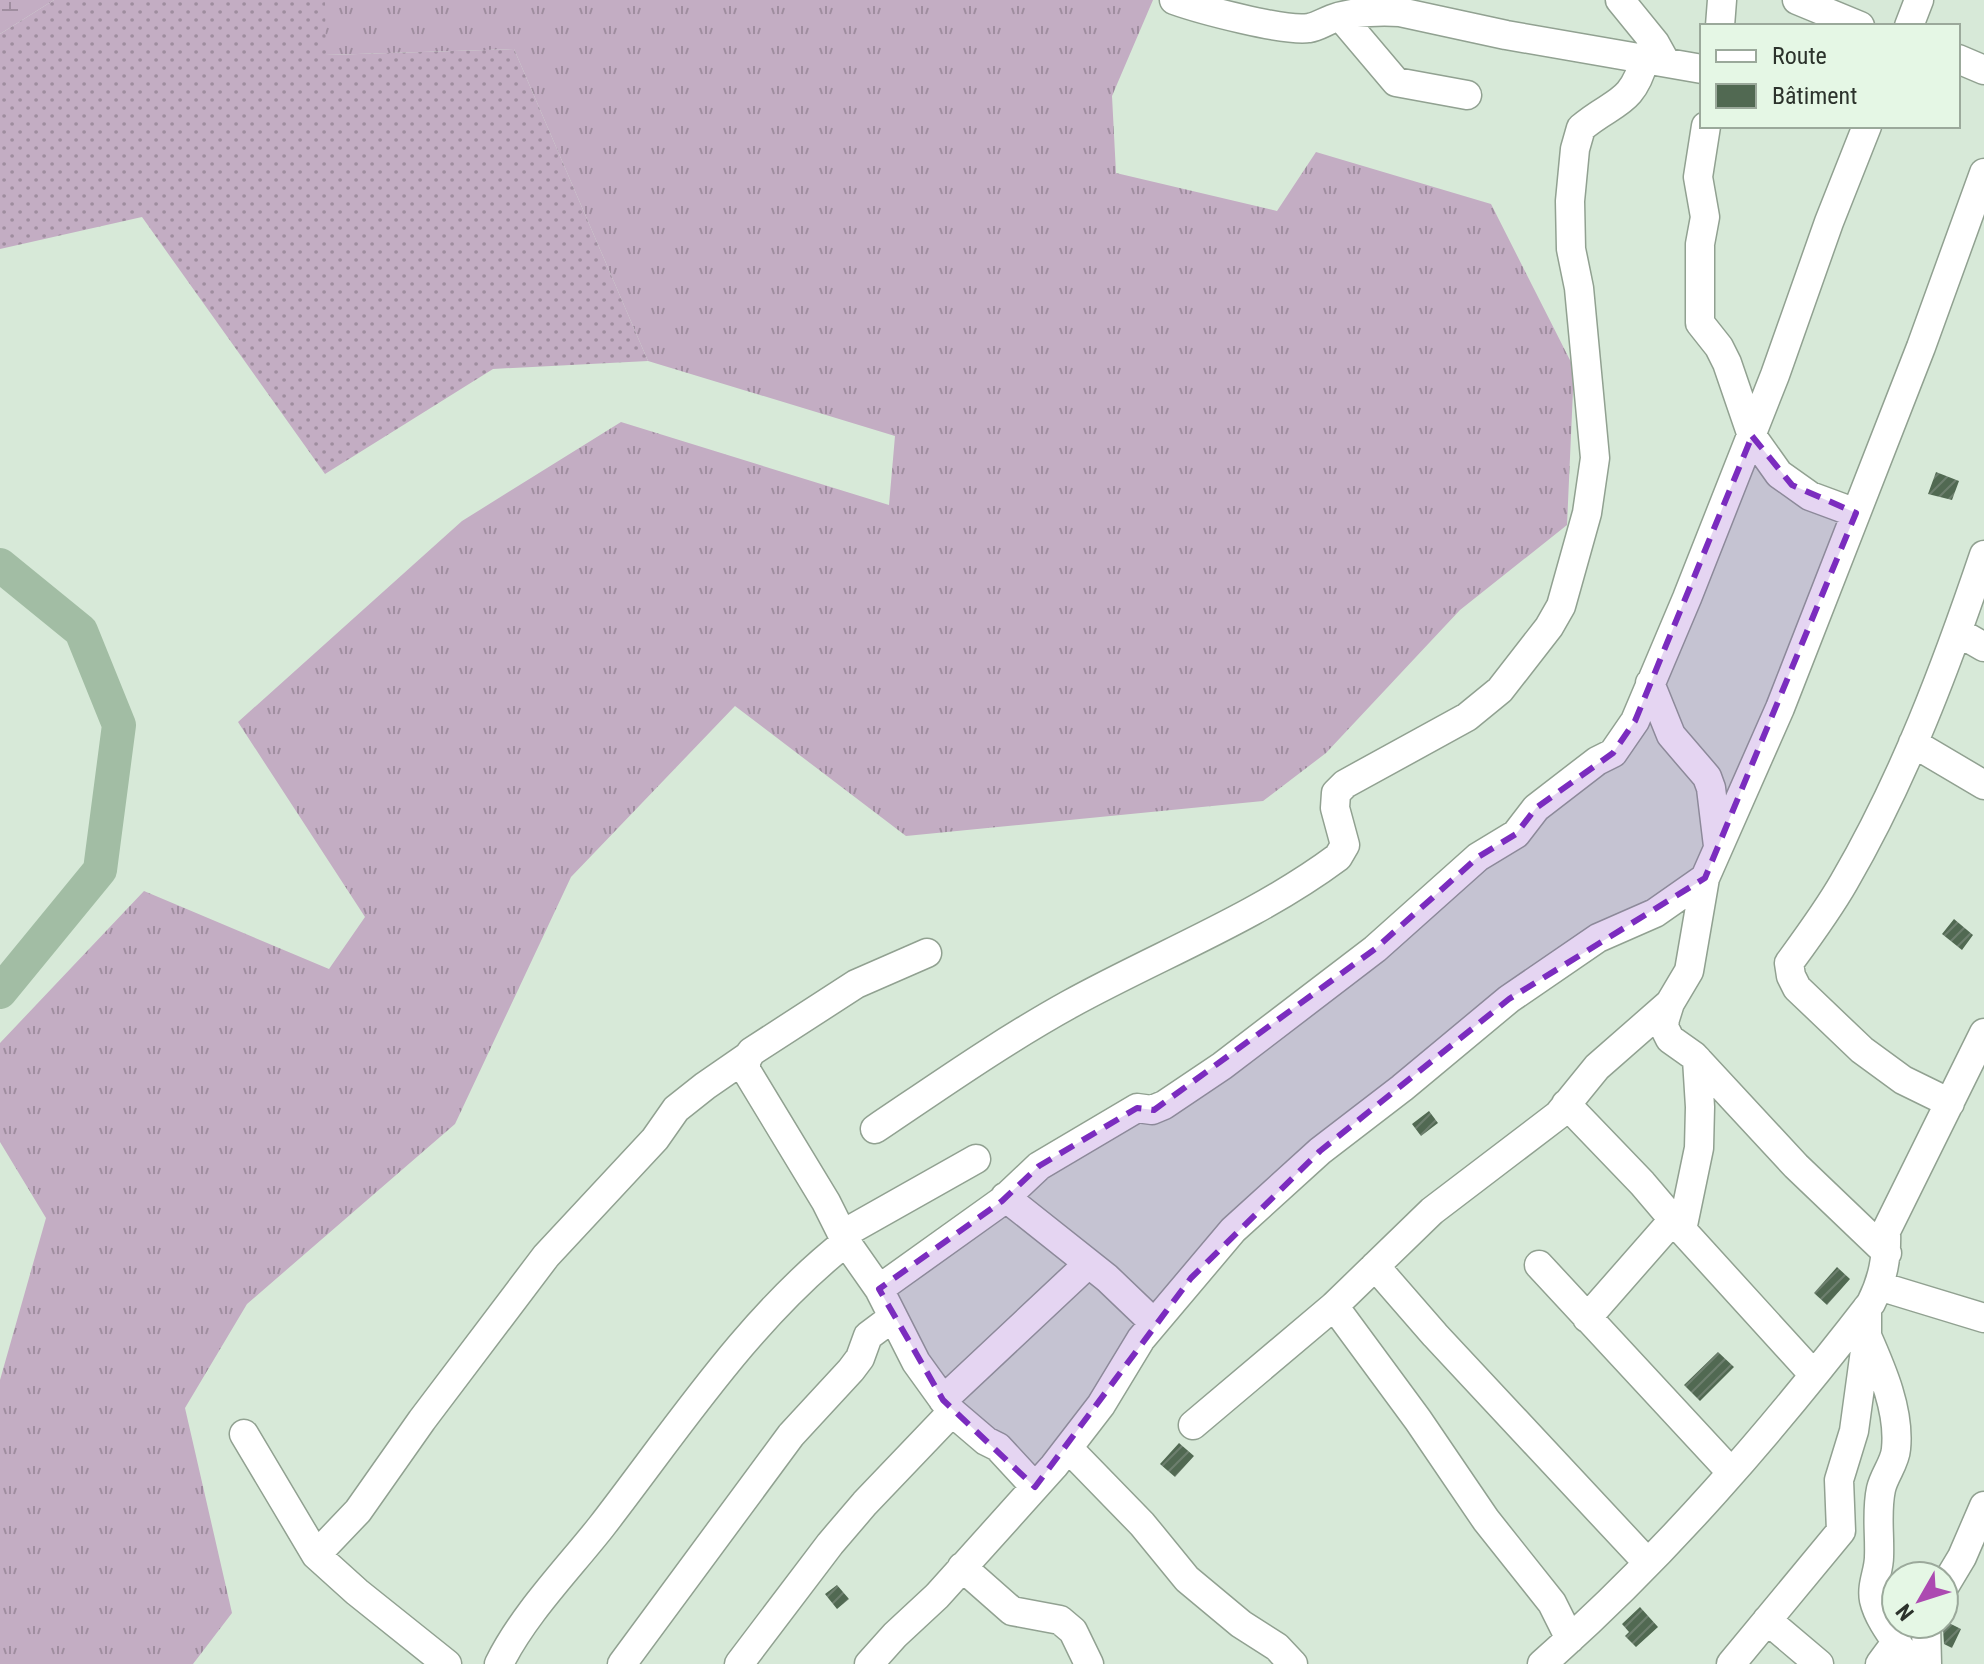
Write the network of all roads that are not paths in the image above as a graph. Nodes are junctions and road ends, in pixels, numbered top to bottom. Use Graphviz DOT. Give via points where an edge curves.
graph roads {
  1 [pos="1620,0"];
  2 [pos="1722,0"];
  3 [pos="1797,0"];
  4 [pos="1919,0"];
  5 [pos="1189,2"];
  6 [pos="1337,12"];
  7 [pos="1720,24"];
  8 [pos="1855,24"];
  9 [pos="1910,24"];
  10 [pos="1655,60"];
  11 [pos="1960,60"];
  12 [pos="1700,69"];
  13 [pos="1984,70"];
  14 [pos="1467,95"];
  15 [pos="1706,128"];
  16 [pos="1866,128"];
  17 [pos="1984,173"];
  18 [pos="1752,436"];
  19 [pos="1856,513"];
  20 [pos="1984,555"];
  21 [pos="1958,632"];
  22 [pos="1984,647"];
  23 [pos="1650,683"];
  24 [pos="1913,743"];
  25 [pos="1984,785"];
  26 [pos="1718,847"];
  27 [pos="1705,878"];
  28 [pos="927,953"];
  29 [pos="1670,1003"];
  30 [pos="1984,1033"];
  31 [pos="747,1057"];
  32 [pos="1697,1059"];
  33 [pos="1950,1103"];
  34 [pos="1566,1104"];
  35 [pos="875,1129"];
  36 [pos="976,1159"];
  37 [pos="1005,1197"];
  38 [pos="1678,1225"];
  39 [pos="845,1238"];
  40 [pos="1887,1253"];
  41 [pos="1088,1264"];
  42 [pos="1539,1265"];
  43 [pos="1375,1266"];
  44 [pos="879,1289"];
  45 [pos="1334,1306"];
  46 [pos="1871,1310"];
  47 [pos="892,1318"];
  48 [pos="1587,1318"];
  49 [pos="1984,1318"];
  50 [pos="1154,1323"];
  51 [pos="1814,1375"];
  52 [pos="948,1406"];
  53 [pos="1193,1425"];
  54 [pos="244,1434"];
  55 [pos="1068,1448"];
  56 [pos="1731,1472"];
  57 [pos="1035,1487"];
  58 [pos="1984,1506"];
  59 [pos="316,1555"];
  60 [pos="1960,1560"];
  61 [pos="1647,1562"];
  62 [pos="962,1567"];
  63 [pos="1767,1620"];
  64 [pos="1926,1640"];
  65 [pos="1904,1653"];
  66 [pos="1555,1656"];
  67 [pos="636,1659"];
  68 [pos="447,1664"];
  69 [pos="499,1664"];
  70 [pos="739,1664"];
  71 [pos="869,1664"];
  72 [pos="1089,1664"];
  73 [pos="1293,1664"];
  74 [pos="1731,1664"];
  75 [pos="1819,1664"];
  76 [pos="1880,1664"];
  77 [pos="1927,1664"];
  1 -- 10 [label="street" via="1655,43"];
  2 -- 7 [label="street"];
  3 -- 8 [label="street"];
  4 -- 9 [label="street"];
  5 -- 6 [label="street" via="1296,28 1314,27"];
  6 -- 10 [label="street" via="1400,12"];
  6 -- 14 [label="street" via="1396,82"];
  10 -- 12 [label="street"];
  10 -- 35 [label="street" via="1620,103 1581,128 1575,149 1571,249 1595,458 1587,513 1561,606 1549,627 1500,690 1467,717 1336,793 1345,845 1338,857 1224,927 1014,1037"];
  11 -- 13 [label="street"];
  15 -- 18 [label="street" via="1698,177 1705,217 1699,319 1727,363"];
  16 -- 18 [label="street"];
  17 -- 19 [label="street"];
  18 -- 19 [label="street" via="1792,485"];
  18 -- 23 [label="street"];
  19 -- 26 [label="street" via="1780,708"];
  20 -- 21 [label="street"];
  21 -- 22 [label="street"];
  21 -- 24 [label="street"];
  23 -- 26 [label="street" via="1671,735 1707,777"];
  23 -- 37 [label="street" via="1635,721 1613,753 1536,808 1516,834 1478,857 1375,949 1174,1099 1156,1109 1137,1108 1071,1146"];
  24 -- 25 [label="street"];
  24 -- 33 [label="street" via="1858,858 1789,969 1797,988 1862,1050 1903,1080"];
  26 -- 27 [label="street"];
  27 -- 29 [label="street" via="1689,971"];
  27 -- 50 [label="street" via="1655,913 1598,938 1438,1055 1233,1230"];
  28 -- 31 [label="street" via="842,992"];
  29 -- 32 [label="street" via="1667,1034"];
  29 -- 34 [label="street" via="1597,1067"];
  30 -- 33 [label="street"];
  31 -- 39 [label="street" via="746,1070"];
  31 -- 59 [label="street" via="676,1109 546,1256 358,1511"];
  32 -- 38 [label="street" via="1699,1148"];
  32 -- 40 [label="street" via="1796,1166"];
  33 -- 40 [label="street" via="1886,1231"];
  34 -- 38 [label="street"];
  34 -- 43 [label="street" via="1432,1211"];
  36 -- 39 [label="street"];
  37 -- 41 [label="street"];
  37 -- 44 [label="street"];
  38 -- 48 [label="street"];
  38 -- 51 [label="street"];
  39 -- 44 [label="street"];
  39 -- 69 [label="street" via="747,1339 558,1579"];
  40 -- 46 [label="street"];
  41 -- 50 [label="street"];
  41 -- 52 [label="street"];
  42 -- 48 [label="street"];
  43 -- 45 [label="street"];
  43 -- 61 [label="street"];
  44 -- 47 [label="street"];
  45 -- 53 [label="street"];
  45 -- 66 [label="street" via="1486,1520 1552,1603"];
  46 -- 49 [label="street"];
  46 -- 51 [label="street"];
  46 -- 63 [label="street" via="1854,1431 1839,1480 1841,1531"];
  46 -- 65 [label="street" via="1896,1431 1896,1452 1880,1494 1880,1560 1873,1588 1877,1608"];
  47 -- 52 [label="street"];
  47 -- 67 [label="street" via="868,1336 851,1370 791,1435"];
  48 -- 56 [label="street"];
  50 -- 55 [label="street"];
  51 -- 56 [label="street"];
  52 -- 57 [label="street" via="998,1447"];
  52 -- 70 [label="street" via="838,1534"];
  54 -- 59 [label="street"];
  55 -- 57 [label="street"];
  55 -- 73 [label="street" via="1187,1579"];
  56 -- 61 [label="street"];
  57 -- 62 [label="street"];
  58 -- 60 [label="street"];
  59 -- 68 [label="street"];
  61 -- 66 [label="street"];
  62 -- 71 [label="street"];
  62 -- 72 [label="street" via="1012,1611 1067,1624"];
  63 -- 74 [label="street"];
  63 -- 75 [label="street"];
  64 -- 77 [label="street"];
  65 -- 76 [label="street"];
}
